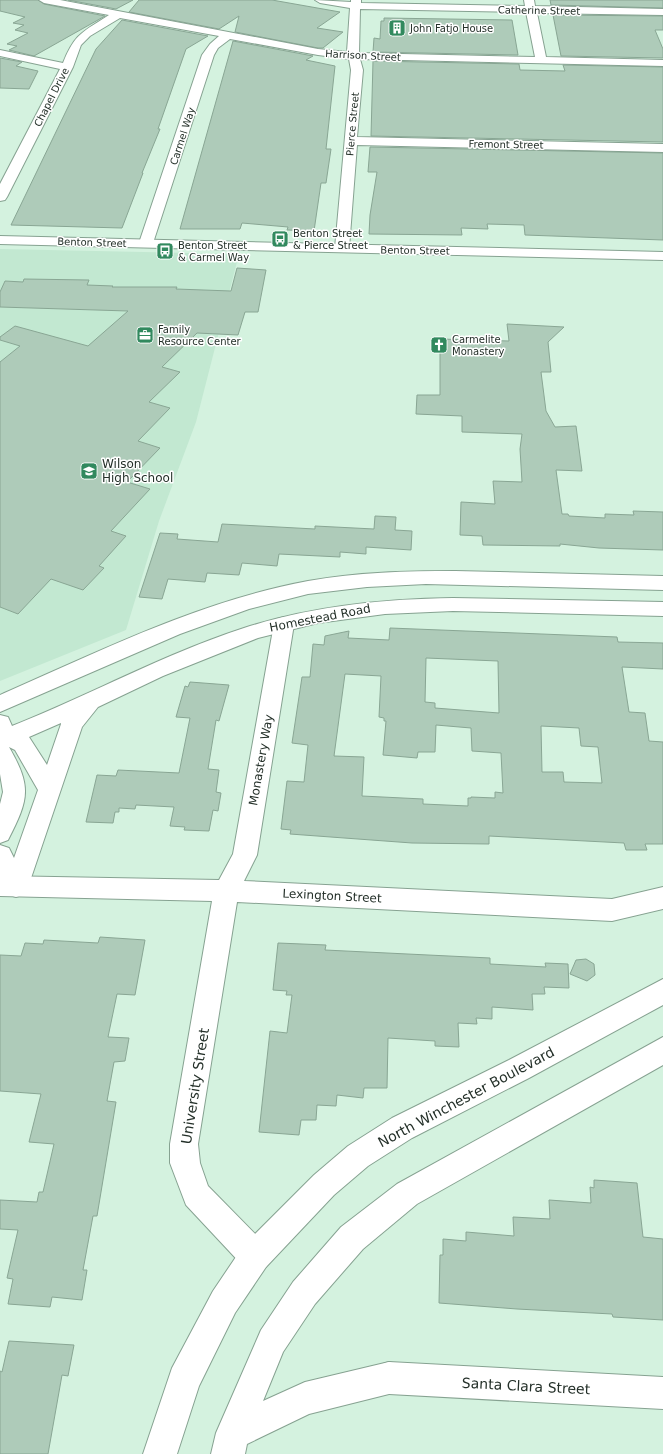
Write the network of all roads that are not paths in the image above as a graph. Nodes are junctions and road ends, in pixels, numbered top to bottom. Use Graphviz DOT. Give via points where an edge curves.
graph roads {
  1 [pos="44,0"];
  2 [pos="320,0"];
  3 [pos="356,3"];
  4 [pos="530,5"];
  5 [pos="663,12"];
  6 [pos="119,14"];
  7 [pos="228,35"];
  8 [pos="0,53"];
  9 [pos="354,56"];
  10 [pos="540,60"];
  11 [pos="663,63"];
  12 [pos="67,67"];
  13 [pos="350,141"];
  14 [pos="663,148"];
  15 [pos="0,197"];
  16 [pos="0,240"];
  17 [pos="146,244"];
  18 [pos="342,248"];
  19 [pos="663,256"];
  20 [pos="663,583"];
  21 [pos="663,609"];
  22 [pos="284,624"];
  23 [pos="91,700"];
  24 [pos="0,704"];
  25 [pos="1,740"];
  26 [pos="50,790"];
  27 [pos="0,833"];
  28 [pos="0,855"];
  29 [pos="8,886"];
  30 [pos="226,892"];
  31 [pos="663,898"];
  32 [pos="663,991"];
  33 [pos="663,1050"];
  34 [pos="255,1256"];
  35 [pos="663,1393"];
  36 [pos="231,1444"];
  37 [pos="160,1454"];
  1 -- 6 [label="street, Harrison Street"];
  2 -- 3 [label="street, Catherine Street"];
  3 -- 4 [label="street, Catherine Street"];
  3 -- 9 [label="street, Pierce Street" via="352,48"];
  4 -- 5 [label="street, Catherine Street"];
  4 -- 10 [label="street"];
  6 -- 7 [label="street, Harrison Street"];
  6 -- 12 [label="street, Chapel Drive" via="76,44"];
  7 -- 9 [label="street, Harrison Street"];
  7 -- 17 [label="street, Carmel Way" via="214,46 208,56"];
  8 -- 12 [label="street"];
  9 -- 10 [label="street, Harrison Street"];
  9 -- 13 [label="street, Pierce Street" via="357,70"];
  10 -- 11 [label="street, Harrison Street"];
  12 -- 15 [label="street, Chapel Drive"];
  13 -- 14 [label="street, Fremont Street"];
  13 -- 18 [label="street, Pierce Street"];
  16 -- 17 [label="street, Benton Street"];
  17 -- 18 [label="street, Benton Street"];
  18 -- 19 [label="street, Benton Street"];
  20 -- 24 [label="street" via="390,577 295,591 226,609 173,629"];
  21 -- 22 [label="street, Homestead Road" via="415,605 366,608"];
  22 -- 23 [label="street, Homestead Road" via="187,656"];
  22 -- 30 [label="street, Monastery Way" via="245,855"];
  23 -- 25 [label="street, Homestead Road"];
  23 -- 26 [label="street" via="72,724"];
  25 -- 26 [label="street" via="23,744"];
  25 -- 27 [label="street" via="15,779 15,789"];
  26 -- 29 [label="street"];
  28 -- 29 [label="street"];
  29 -- 30 [label="street, Lexington Street"];
  30 -- 31 [label="street, Lexington Street" via="612,910"];
  30 -- 34 [label="street, University Street" via="184,1144 185,1163 196,1195"];
  32 -- 34 [label="street, North Winchester Boulevard" via="519,1069 402,1128 358,1156 324,1185"];
  33 -- 36 [label="street" via="407,1194 352,1238 304,1293 272,1341"];
  34 -- 37 [label="street, North Winchester Boulevard" via="224,1302 184,1380"];
  35 -- 36 [label="street, Santa Clara Street" via="389,1378 304,1398"];
}
